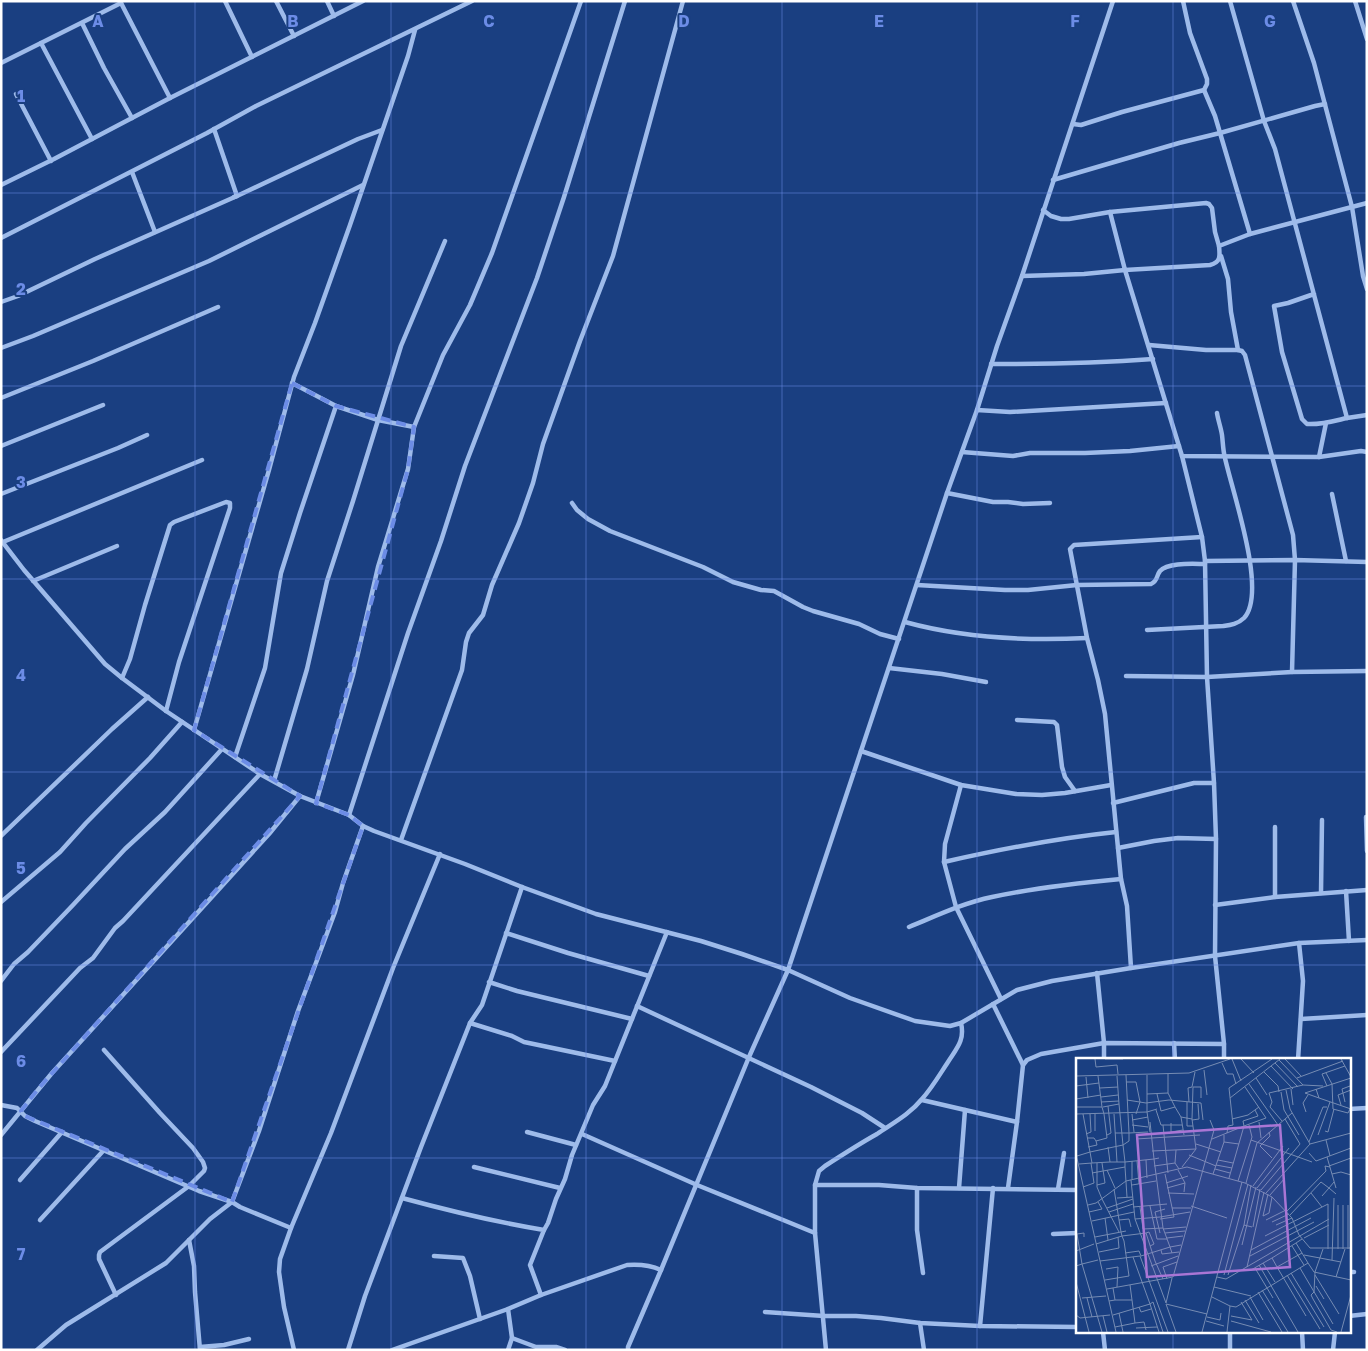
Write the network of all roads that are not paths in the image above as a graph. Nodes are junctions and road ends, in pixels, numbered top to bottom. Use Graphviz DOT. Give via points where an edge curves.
graph roads {
  1 [pos="225,1"];
  2 [pos="276,1"];
  3 [pos="327,1"];
  4 [pos="362,1"];
  5 [pos="472,1"];
  6 [pos="581,1"];
  7 [pos="625,1"];
  8 [pos="683,1"];
  9 [pos="1113,1"];
  10 [pos="1183,1"];
  11 [pos="1230,1"];
  12 [pos="1293,1"];
  13 [pos="1356,1"];
  14 [pos="121,2"];
  15 [pos="334,16"];
  16 [pos="82,23"];
  17 [pos="414,30"];
  18 [pos="294,36"];
  19 [pos="1367,39"];
  20 [pos="41,43"];
  21 [pos="252,57"];
  22 [pos="1,63"];
  23 [pos="1204,90"];
  24 [pos="16,94"];
  25 [pos="170,98"];
  26 [pos="1325,104"];
  27 [pos="132,118"];
  28 [pos="1264,121"];
  29 [pos="1074,124"];
  30 [pos="214,129"];
  31 [pos="382,130"];
  32 [pos="1220,133"];
  33 [pos="92,139"];
  34 [pos="51,161"];
  35 [pos="132,172"];
  36 [pos="1053,180"];
  37 [pos="1,185"];
  38 [pos="364,185"];
  39 [pos="237,196"];
  40 [pos="1367,203"];
  41 [pos="1352,207"];
  42 [pos="1043,210"];
  43 [pos="1110,212"];
  44 [pos="1294,222"];
  45 [pos="155,232"];
  46 [pos="1250,234"];
  47 [pos="1,238"];
  48 [pos="445,241"];
  49 [pos="1219,246"];
  50 [pos="1220,254"];
  51 [pos="78,267"];
  52 [pos="1125,270"];
  53 [pos="1022,276"];
  54 [pos="1367,289"];
  55 [pos="1314,294"];
  56 [pos="1,302"];
  57 [pos="218,307"];
  58 [pos="1149,345"];
  59 [pos="1,348"];
  60 [pos="1238,350"];
  61 [pos="1153,359"];
  62 [pos="991,364"];
  63 [pos="292,383"];
  64 [pos="1,398"];
  65 [pos="1166,403"];
  66 [pos="103,405"];
  67 [pos="336,406"];
  68 [pos="978,410"];
  69 [pos="1216,413"];
  70 [pos="1367,415"];
  71 [pos="1347,418"];
  72 [pos="378,420"];
  73 [pos="1326,423"];
  74 [pos="414,427"];
  75 [pos="147,435"];
  76 [pos="1,446"];
  77 [pos="1179,446"];
  78 [pos="962,452"];
  79 [pos="1367,452"];
  80 [pos="1224,455"];
  81 [pos="1182,456"];
  82 [pos="1272,457"];
  83 [pos="1319,457"];
  84 [pos="202,460"];
  85 [pos="947,493"];
  86 [pos="1,494"];
  87 [pos="1332,494"];
  88 [pos="572,503"];
  89 [pos="1050,503"];
  90 [pos="1202,537"];
  91 [pos="2,541"];
  92 [pos="117,546"];
  93 [pos="1251,560"];
  94 [pos="1295,560"];
  95 [pos="1346,561"];
  96 [pos="1367,562"];
  97 [pos="1205,563"];
  98 [pos="33,581"];
  99 [pos="917,585"];
  100 [pos="1077,585"];
  101 [pos="905,622"];
  102 [pos="1206,627"];
  103 [pos="1147,630"];
  104 [pos="1087,638"];
  105 [pos="899,639"];
  106 [pos="889,668"];
  107 [pos="1367,671"];
  108 [pos="1292,672"];
  109 [pos="1126,676"];
  110 [pos="1207,677"];
  111 [pos="122,678"];
  112 [pos="986,682"];
  113 [pos="148,697"];
  114 [pos="166,711"];
  115 [pos="1017,720"];
  116 [pos="182,722"];
  117 [pos="194,730"];
  118 [pos="222,749"];
  119 [pos="861,751"];
  120 [pos="235,757"];
  121 [pos="260,774"];
  122 [pos="274,781"];
  123 [pos="1214,783"];
  124 [pos="961,785"];
  125 [pos="1112,785"];
  126 [pos="1075,791"];
  127 [pos="300,796"];
  128 [pos="316,803"];
  129 [pos="1113,803"];
  130 [pos="349,815"];
  131 [pos="1366,817"];
  132 [pos="1322,820"];
  133 [pos="363,826"];
  134 [pos="1275,827"];
  135 [pos="1116,832"];
  136 [pos="1,836"];
  137 [pos="1216,839"];
  138 [pos="401,840"];
  139 [pos="1118,848"];
  140 [pos="1367,851"];
  141 [pos="440,854"];
  142 [pos="944,862"];
  143 [pos="1121,879"];
  144 [pos="522,887"];
  145 [pos="1367,890"];
  146 [pos="1346,892"];
  147 [pos="1321,893"];
  148 [pos="1275,897"];
  149 [pos="1,902"];
  150 [pos="1214,905"];
  151 [pos="956,908"];
  152 [pos="908,927"];
  153 [pos="667,932"];
  154 [pos="506,934"];
  155 [pos="1367,940"];
  156 [pos="1349,941"];
  157 [pos="1299,944"];
  158 [pos="1215,956"];
  159 [pos="1131,968"];
  160 [pos="788,970"];
  161 [pos="1097,973"];
  162 [pos="649,976"];
  163 [pos="1,981"];
  164 [pos="490,982"];
  165 [pos="1001,999"];
  166 [pos="993,1004"];
  167 [pos="638,1006"];
  168 [pos="1367,1015"];
  169 [pos="632,1019"];
  170 [pos="1301,1019"];
  171 [pos="470,1023"];
  172 [pos="961,1023"];
  173 [pos="1104,1043"];
  174 [pos="1174,1044"];
  175 [pos="1224,1044"];
  176 [pos="104,1050"];
  177 [pos="1,1052"];
  178 [pos="749,1057"];
  179 [pos="1104,1058"];
  180 [pos="1175,1058"];
  181 [pos="1224,1058"];
  182 [pos="1298,1058"];
  183 [pos="615,1061"];
  184 [pos="1023,1065"];
  185 [pos="922,1100"];
  186 [pos="1,1105"];
  187 [pos="1367,1108"];
  188 [pos="1350,1109"];
  189 [pos="965,1110"];
  190 [pos="21,1111"];
  191 [pos="1017,1122"];
  192 [pos="885,1128"];
  193 [pos="62,1132"];
  194 [pos="527,1132"];
  195 [pos="1,1134"];
  196 [pos="582,1134"];
  197 [pos="576,1145"];
  198 [pos="104,1150"];
  199 [pos="1064,1153"];
  200 [pos="474,1167"];
  201 [pos="20,1180"];
  202 [pos="697,1185"];
  203 [pos="815,1185"];
  204 [pos="189,1186"];
  205 [pos="560,1188"];
  206 [pos="917,1188"];
  207 [pos="959,1188"];
  208 [pos="993,1188"];
  209 [pos="1008,1188"];
  210 [pos="1058,1189"];
  211 [pos="1076,1190"];
  212 [pos="402,1198"];
  213 [pos="232,1202"];
  214 [pos="40,1220"];
  215 [pos="291,1228"];
  216 [pos="544,1230"];
  217 [pos="815,1233"];
  218 [pos="1076,1233"];
  219 [pos="1052,1234"];
  220 [pos="190,1240"];
  221 [pos="434,1256"];
  222 [pos="661,1270"];
  223 [pos="923,1273"];
  224 [pos="116,1295"];
  225 [pos="541,1295"];
  226 [pos="508,1309"];
  227 [pos="765,1312"];
  228 [pos="1367,1314"];
  229 [pos="824,1316"];
  230 [pos="1350,1316"];
  231 [pos="480,1319"];
  232 [pos="920,1323"];
  233 [pos="980,1326"];
  234 [pos="1076,1327"];
  235 [pos="1103,1334"];
  236 [pos="1230,1334"];
  237 [pos="1302,1334"];
  238 [pos="1335,1334"];
  239 [pos="512,1338"];
  240 [pos="249,1339"];
  241 [pos="200,1349"];
  242 [pos="36,1350"];
  243 [pos="294,1350"];
  244 [pos="348,1350"];
  245 [pos="392,1350"];
  246 [pos="508,1350"];
  247 [pos="565,1350"];
  248 [pos="628,1350"];
  249 [pos="826,1350"];
  250 [pos="924,1350"];
  251 [pos="1104,1350"];
  252 [pos="1230,1350"];
  253 [pos="1303,1350"];
  254 [pos="1333,1350"];
  1 -- 21 [label="street"];
  2 -- 18 [label="street"];
  3 -- 15 [label="street"];
  4 -- 15 [label="street"];
  5 -- 17 [label="street"];
  6 -- 74 [label="street" via="492,253 470,305 443,355"];
  7 -- 130 [label="street" via="561,206 465,466"];
  8 -- 138 [label="street" via="613,256 543,444 519,523 482,615 466,642 462,670"];
  9 -- 29 [label="street"];
  10 -- 23 [label="street" via="1190,32 1207,78"];
  11 -- 28 [label="street"];
  12 -- 26 [label="street"];
  13 -- 19 [label="street"];
  14 -- 16 [label="street"];
  14 -- 25 [label="street"];
  15 -- 18 [label="street"];
  16 -- 20 [label="street"];
  16 -- 27 [label="street"];
  17 -- 30 [label="street"];
  17 -- 31 [label="street"];
  18 -- 21 [label="street"];
  20 -- 22 [label="street"];
  20 -- 33 [label="street"];
  21 -- 25 [label="street"];
  23 -- 29 [label="street"];
  23 -- 32 [label="street"];
  24 -- 34 [label="street"];
  25 -- 27 [label="street"];
  26 -- 28 [label="street"];
  26 -- 41 [label="street"];
  27 -- 33 [label="street"];
  28 -- 32 [label="street"];
  28 -- 44 [label="street" via="1275,149"];
  29 -- 36 [label="street"];
  30 -- 35 [label="street"];
  30 -- 39 [label="street"];
  31 -- 38 [label="street"];
  31 -- 39 [label="street"];
  32 -- 36 [label="street"];
  32 -- 46 [label="street"];
  33 -- 34 [label="street"];
  34 -- 37 [label="street"];
  35 -- 45 [label="street"];
  35 -- 47 [label="street"];
  36 -- 42 [label="street"];
  38 -- 59 [label="street" via="209,261"];
  38 -- 63 [label="street"];
  39 -- 45 [label="street"];
  39 -- 56 [label="street"];
  40 -- 41 [label="street"];
  41 -- 44 [label="street"];
  41 -- 54 [label="street"];
  42 -- 43 [label="street" via="1051,216 1069,219"];
  42 -- 53 [label="street"];
  43 -- 49 [label="street" via="1209,204"];
  43 -- 52 [label="street"];
  44 -- 46 [label="street"];
  44 -- 55 [label="street"];
  45 -- 51 [label="street"];
  46 -- 49 [label="street"];
  48 -- 72 [label="street" via="401,346"];
  49 -- 50 [label="street"];
  50 -- 52 [label="street" via="1219,260 1210,265"];
  50 -- 60 [label="street" via="1228,278"];
  52 -- 53 [label="street"];
  52 -- 58 [label="street"];
  53 -- 62 [label="street"];
  55 -- 71 [label="street"];
  55 -- 73 [label="street" via="1274,306 1282,352 1302,419 1307,424"];
  57 -- 64 [label="street"];
  58 -- 60 [label="street"];
  58 -- 61 [label="street"];
  60 -- 82 [label="street" via="1246,359"];
  61 -- 62 [label="street"];
  61 -- 65 [label="street"];
  62 -- 68 [label="street"];
  63 -- 67 [label="street"];
  63 -- 117 [label="street"];
  65 -- 68 [label="street" via="1010,412"];
  65 -- 77 [label="street"];
  66 -- 76 [label="street"];
  67 -- 72 [label="street"];
  67 -- 120 [label="street" via="281,573 265,668"];
  68 -- 78 [label="street"];
  69 -- 80 [label="street"];
  70 -- 71 [label="street"];
  71 -- 73 [label="street"];
  72 -- 74 [label="street"];
  72 -- 122 [label="street" via="327,581 307,669"];
  73 -- 83 [label="street"];
  74 -- 128 [label="street" via="408,468 378,567 353,675"];
  75 -- 86 [label="street"];
  77 -- 78 [label="street" via="1013,456"];
  77 -- 81 [label="street"];
  78 -- 85 [label="street"];
  79 -- 83 [label="street"];
  80 -- 81 [label="street"];
  80 -- 82 [label="street"];
  80 -- 93 [label="street"];
  81 -- 90 [label="street"];
  82 -- 83 [label="street"];
  82 -- 94 [label="street" via="1293,535"];
  84 -- 91 [label="street"];
  85 -- 89 [label="street" via="993,502"];
  85 -- 99 [label="street"];
  87 -- 95 [label="street"];
  88 -- 105 [label="street" via="588,519 610,532 703,567 733,582 774,591 813,611"];
  90 -- 97 [label="street"];
  90 -- 100 [label="street" via="1074,545 1070,549"];
  91 -- 98 [label="street"];
  92 -- 98 [label="street"];
  93 -- 94 [label="street"];
  93 -- 97 [label="street"];
  93 -- 102 [label="street" via="1252,593 1244,618 1234,624"];
  94 -- 95 [label="street"];
  94 -- 108 [label="street"];
  95 -- 96 [label="street"];
  97 -- 100 [label="street" via="1162,569 1152,584"];
  97 -- 102 [label="street"];
  98 -- 111 [label="street" via="105,664"];
  99 -- 100 [label="street" via="1028,590"];
  99 -- 101 [label="street"];
  100 -- 104 [label="street"];
  101 -- 104 [label="street" via="951,632 1022,639"];
  101 -- 105 [label="street"];
  102 -- 103 [label="street"];
  102 -- 110 [label="street"];
  104 -- 125 [label="street" via="1105,714"];
  105 -- 106 [label="street"];
  106 -- 112 [label="street"];
  106 -- 119 [label="street"];
  107 -- 108 [label="street"];
  108 -- 110 [label="street"];
  109 -- 110 [label="street"];
  110 -- 123 [label="street"];
  111 -- 113 [label="street"];
  111 -- 114 [label="street" via="170,525 229,502 230,508"];
  113 -- 114 [label="street"];
  113 -- 136 [label="street"];
  114 -- 116 [label="street"];
  115 -- 126 [label="street" via="1054,722 1065,777"];
  116 -- 117 [label="street"];
  116 -- 149 [label="street" via="60,852"];
  117 -- 118 [label="street"];
  118 -- 120 [label="street"];
  118 -- 163 [label="street"];
  119 -- 124 [label="street"];
  119 -- 160 [label="street"];
  120 -- 121 [label="street"];
  121 -- 122 [label="street"];
  121 -- 177 [label="street" via="115,928 93,958"];
  122 -- 127 [label="street"];
  123 -- 129 [label="street" via="1194,783"];
  123 -- 137 [label="street"];
  124 -- 126 [label="street" via="1042,795"];
  124 -- 142 [label="street"];
  125 -- 126 [label="street"];
  125 -- 129 [label="street"];
  127 -- 128 [label="street"];
  127 -- 190 [label="street"];
  128 -- 130 [label="street"];
  129 -- 135 [label="street"];
  130 -- 133 [label="street"];
  131 -- 140 [label="street"];
  132 -- 147 [label="street"];
  133 -- 138 [label="street"];
  133 -- 213 [label="street"];
  134 -- 148 [label="street"];
  135 -- 139 [label="street"];
  135 -- 142 [label="street" via="1074,836"];
  137 -- 139 [label="street" via="1178,838"];
  137 -- 150 [label="street"];
  138 -- 141 [label="street"];
  139 -- 143 [label="street"];
  141 -- 144 [label="street"];
  141 -- 215 [label="street"];
  142 -- 151 [label="street"];
  143 -- 151 [label="street" via="991,897"];
  143 -- 159 [label="street" via="1127,906"];
  144 -- 153 [label="street" via="596,914"];
  144 -- 154 [label="street"];
  145 -- 146 [label="street"];
  146 -- 147 [label="street"];
  146 -- 156 [label="street"];
  147 -- 148 [label="street"];
  148 -- 150 [label="street"];
  150 -- 158 [label="street"];
  151 -- 152 [label="street"];
  151 -- 165 [label="street"];
  153 -- 160 [label="street"];
  153 -- 162 [label="street"];
  154 -- 162 [label="street"];
  154 -- 164 [label="street"];
  155 -- 156 [label="street"];
  156 -- 157 [label="street"];
  157 -- 158 [label="street"];
  157 -- 170 [label="street" via="1303,981"];
  158 -- 159 [label="street"];
  158 -- 175 [label="street"];
  159 -- 161 [label="street"];
  160 -- 172 [label="street" via="850,998 915,1020 950,1026"];
  160 -- 178 [label="street"];
  161 -- 165 [label="street" via="1026,987"];
  161 -- 173 [label="street"];
  162 -- 167 [label="street"];
  164 -- 169 [label="street"];
  164 -- 171 [label="street" via="482,1005"];
  165 -- 166 [label="street"];
  166 -- 172 [label="street"];
  166 -- 184 [label="street"];
  167 -- 169 [label="street"];
  167 -- 178 [label="street"];
  168 -- 170 [label="street"];
  169 -- 183 [label="street"];
  170 -- 182 [label="street"];
  171 -- 183 [label="street" via="524,1042"];
  171 -- 212 [label="street"];
  172 -- 185 [label="street" via="963,1031 958,1048"];
  173 -- 174 [label="street"];
  173 -- 179 [label="street"];
  173 -- 184 [label="street" via="1041,1054"];
  174 -- 175 [label="street"];
  174 -- 180 [label="street"];
  175 -- 181 [label="street"];
  176 -- 204 [label="street" via="203,1162 204,1171"];
  178 -- 192 [label="street" via="812,1086"];
  178 -- 202 [label="street"];
  183 -- 196 [label="street"];
  184 -- 191 [label="street"];
  185 -- 189 [label="street"];
  185 -- 192 [label="street"];
  186 -- 190 [label="street"];
  187 -- 188 [label="street"];
  189 -- 191 [label="street"];
  189 -- 207 [label="street"];
  190 -- 193 [label="street" via="25,1116"];
  190 -- 195 [label="street"];
  191 -- 209 [label="street"];
  192 -- 203 [label="street" via="825,1166 819,1171"];
  193 -- 198 [label="street"];
  193 -- 201 [label="street"];
  194 -- 197 [label="street"];
  196 -- 197 [label="street"];
  196 -- 202 [label="street"];
  197 -- 205 [label="street"];
  198 -- 204 [label="street"];
  198 -- 214 [label="street"];
  199 -- 210 [label="street"];
  200 -- 205 [label="street"];
  202 -- 217 [label="street"];
  202 -- 222 [label="street"];
  203 -- 206 [label="street"];
  203 -- 217 [label="street"];
  204 -- 213 [label="street"];
  204 -- 224 [label="street" via="100,1252 99,1260"];
  205 -- 216 [label="street"];
  206 -- 207 [label="street"];
  206 -- 223 [label="street" via="917,1230"];
  207 -- 208 [label="street"];
  208 -- 209 [label="street"];
  208 -- 233 [label="street"];
  209 -- 210 [label="street"];
  210 -- 211 [label="street"];
  212 -- 216 [label="street"];
  212 -- 244 [label="street"];
  213 -- 215 [label="street"];
  213 -- 220 [label="street"];
  215 -- 243 [label="street" via="279,1272"];
  216 -- 225 [label="street" via="530,1265"];
  217 -- 229 [label="street"];
  218 -- 219 [label="street"];
  220 -- 224 [label="street" via="166,1263"];
  220 -- 241 [label="street"];
  221 -- 231 [label="street" via="463,1258"];
  222 -- 225 [label="street" via="640,1264 627,1265"];
  222 -- 248 [label="street"];
  224 -- 242 [label="street" via="66,1325"];
  225 -- 226 [label="street"];
  226 -- 231 [label="street"];
  226 -- 239 [label="street"];
  227 -- 229 [label="street"];
  228 -- 230 [label="street"];
  229 -- 232 [label="street"];
  229 -- 249 [label="street"];
  231 -- 245 [label="street"];
  232 -- 233 [label="street"];
  232 -- 250 [label="street"];
  233 -- 234 [label="street"];
  235 -- 251 [label="street"];
  236 -- 252 [label="street"];
  237 -- 253 [label="street"];
  238 -- 254 [label="street"];
  239 -- 246 [label="street"];
  239 -- 247 [label="street" via="536,1347"];
  240 -- 241 [label="street"];
}
